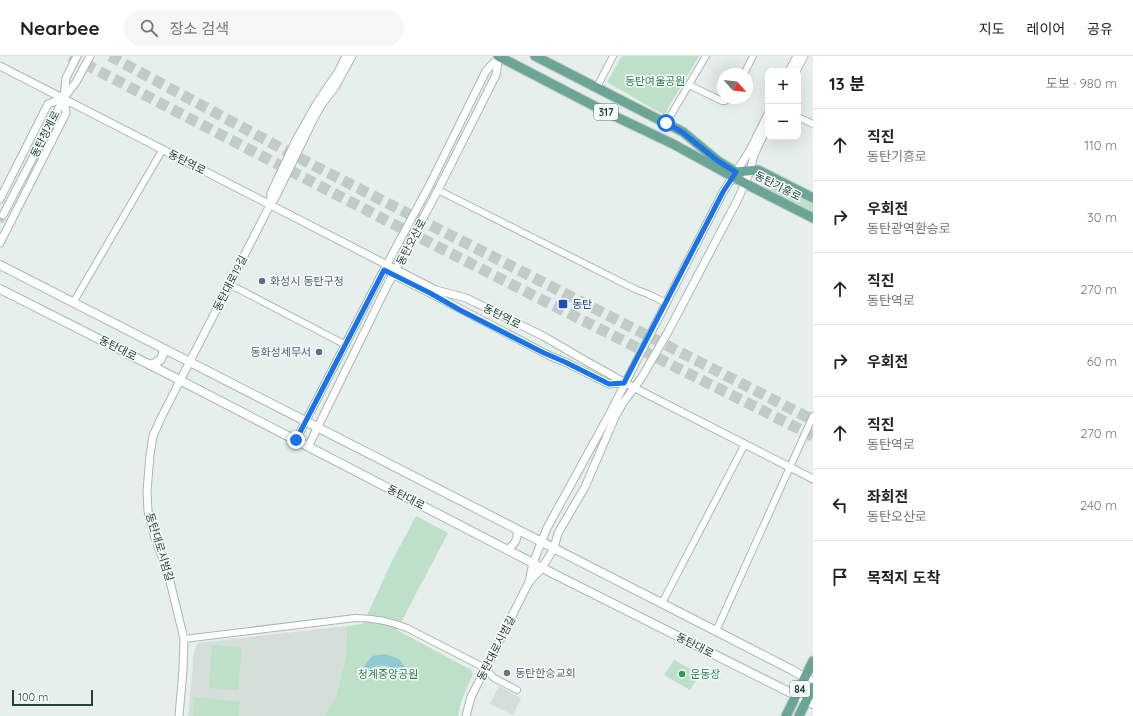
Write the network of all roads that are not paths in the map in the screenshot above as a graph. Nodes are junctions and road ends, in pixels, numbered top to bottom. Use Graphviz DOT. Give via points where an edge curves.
graph roads {
  1 [pos="77,56"];
  2 [pos="90,56"];
  3 [pos="346,56"];
  4 [pos="352,56"];
  5 [pos="498,56"];
  6 [pos="535,56"];
  7 [pos="613,56"];
  8 [pos="706,56"];
  9 [pos="753,56"];
  10 [pos="797,56"];
  11 [pos="804,56"];
  12 [pos="0,66"];
  13 [pos="747,68"];
  14 [pos="791,68"];
  15 [pos="798,68"];
  16 [pos="689,85"];
  17 [pos="597,87"];
  18 [pos="64,98"];
  19 [pos="717,99"];
  20 [pos="801,118"];
  21 [pos="765,120"];
  22 [pos="666,123"];
  23 [pos="813,124"];
  24 [pos="765,131"];
  25 [pos="162,149"];
  26 [pos="750,171"];
  27 [pos="734,174"];
  28 [pos="774,178"];
  29 [pos="745,183"];
  30 [pos="438,190"];
  31 [pos="764,193"];
  32 [pos="0,198"];
  33 [pos="813,198"];
  34 [pos="270,205"];
  35 [pos="4,215"];
  36 [pos="813,218"];
  37 [pos="10,224"];
  38 [pos="0,229"];
  39 [pos="0,243"];
  40 [pos="0,265"];
  41 [pos="386,268"];
  42 [pos="395,272"];
  43 [pos="229,284"];
  44 [pos="0,288"];
  45 [pos="73,303"];
  46 [pos="666,303"];
  47 [pos="346,345"];
  48 [pos="164,349"];
  49 [pos="586,361"];
  50 [pos="189,362"];
  51 [pos="150,365"];
  52 [pos="581,370"];
  53 [pos="180,380"];
  54 [pos="624,383"];
  55 [pos="634,388"];
  56 [pos="319,395"];
  57 [pos="331,402"];
  58 [pos="612,416"];
  59 [pos="813,416"];
  60 [pos="306,421"];
  61 [pos="318,427"];
  62 [pos="296,440"];
  63 [pos="745,444"];
  64 [pos="308,447"];
  65 [pos="790,467"];
  66 [pos="813,479"];
  67 [pos="516,529"];
  68 [pos="541,542"];
  69 [pos="554,548"];
  70 [pos="506,550"];
  71 [pos="532,563"];
  72 [pos="542,568"];
  73 [pos="529,582"];
  74 [pos="662,603"];
  75 [pos="716,631"];
  76 [pos="184,639"];
  77 [pos="813,661"];
  78 [pos="485,668"];
  79 [pos="809,680"];
  80 [pos="813,687"];
  81 [pos="517,690"];
  82 [pos="796,696"];
  83 [pos="810,702"];
  84 [pos="179,716"];
  85 [pos="466,716"];
  86 [pos="786,716"];
  87 [pos="799,716"];
  1 -- 18 [label="street" via="66,78"];
  2 -- 18 [label="street, 동탄청계로"];
  3 -- 34 [label="street" via="296,140 271,193"];
  4 -- 34 [label="street" via="314,118"];
  5 -- 27 [label="main road, 동탄기흥로 / 317"];
  5 -- 30 [label="street, 동탄오산로" via="496,75"];
  5 -- 41 [label="street, 동탄오산로" via="486,71"];
  6 -- 17 [label="main road, 동탄기흥로 / 317"];
  7 -- 17 [label="street"];
  8 -- 16 [label="street"];
  9 -- 13 [label="street"];
  10 -- 14 [label="street"];
  11 -- 15 [label="street"];
  12 -- 18 [label="street, 동탄역로"];
  16 -- 19 [label="street"];
  16 -- 22 [label="street"];
  17 -- 22 [label="main road, 동탄기흥로 / 317"];
  18 -- 25 [label="street, 동탄역로"];
  18 -- 32 [label="street" via="48,104"];
  18 -- 35 [label="street, 동탄청계로"];
  18 -- 37 [label="street" via="66,113"];
  20 -- 23 [label="street"];
  21 -- 27 [label="street" via="749,152"];
  22 -- 27 [label="main road, 동탄기흥로 / 317" via="682,132"];
  24 -- 26 [label="street"];
  25 -- 34 [label="street, 동탄역로"];
  25 -- 45 [label="street"];
  26 -- 27 [label="main road, 동탄기흥로"];
  26 -- 28 [label="main road, 동탄기흥로" via="758,170"];
  26 -- 29 [label="street"];
  27 -- 29 [label="main road, 동탄기흥로 / 317"];
  27 -- 46 [label="street"];
  28 -- 31 [label="main road" via="764,184"];
  28 -- 33 [label="main road, 동탄기흥로"];
  29 -- 31 [label="main road, 동탄기흥로 / 317"];
  29 -- 55 [label="street" via="669,330"];
  30 -- 42 [label="street, 동탄오산로"];
  30 -- 46 [label="street"];
  31 -- 36 [label="main road, 동탄기흥로 / 317"];
  34 -- 41 [label="street, 동탄역로" via="374,259"];
  34 -- 43 [label="street, 동탄대로19길"];
  37 -- 38 [label="street"];
  37 -- 39 [label="street"];
  40 -- 45 [label="main road, 동탄대로"];
  41 -- 42 [label="street, 동탄역로"];
  41 -- 47 [label="street, 동탄오산로"];
  42 -- 49 [label="street, 동탄역로" via="436,290 466,298 548,338"];
  42 -- 52 [label="street, 동탄역로" via="460,310"];
  42 -- 57 [label="street, 동탄오산로"];
  43 -- 47 [label="street"];
  43 -- 50 [label="street, 동탄대로19길"];
  44 -- 51 [label="main road, 동탄대로"];
  45 -- 48 [label="main road, 동탄대로"];
  46 -- 54 [label="street"];
  47 -- 56 [label="street, 동탄오산로"];
  48 -- 50 [label="main road, 동탄대로"];
  48 -- 51 [label="main road" via="163,358"];
  49 -- 52 [label="street"];
  49 -- 54 [label="street, 동탄역로"];
  50 -- 53 [label="street, 동탄대로시범길"];
  50 -- 60 [label="main road, 동탄대로"];
  51 -- 53 [label="main road, 동탄대로"];
  52 -- 54 [label="street, 동탄역로" via="609,384"];
  53 -- 62 [label="main road, 동탄대로"];
  53 -- 76 [label="street, 동탄대로시범길" via="154,436 147,490 148,512 168,573"];
  54 -- 55 [label="street, 동탄역로"];
  54 -- 58 [label="street"];
  55 -- 58 [label="street"];
  55 -- 63 [label="street, 동탄역로"];
  56 -- 57 [label="street" via="322,401"];
  56 -- 60 [label="street, 동탄오산로"];
  57 -- 61 [label="street, 동탄오산로"];
  58 -- 68 [label="street, 동탄대로시범길"];
  58 -- 69 [label="street" via="585,487 558,533"];
  59 -- 65 [label="street"];
  60 -- 61 [label="main road, 동탄대로"];
  60 -- 62 [label="street, 동탄오산로"];
  61 -- 64 [label="street, 동탄오산로"];
  61 -- 67 [label="main road, 동탄대로"];
  62 -- 64 [label="main road, 동탄대로"];
  63 -- 65 [label="street, 동탄역로"];
  63 -- 74 [label="street"];
  64 -- 70 [label="main road, 동탄대로"];
  65 -- 66 [label="street, 동탄역로"];
  65 -- 75 [label="street"];
  67 -- 68 [label="main road, 동탄대로"];
  67 -- 70 [label="street" via="517,540"];
  68 -- 69 [label="main road, 동탄대로"];
  68 -- 71 [label="street, 동탄대로시범길"];
  69 -- 72 [label="street"];
  69 -- 74 [label="main road, 동탄대로"];
  70 -- 71 [label="main road, 동탄대로"];
  71 -- 72 [label="main road, 동탄대로"];
  71 -- 73 [label="street, 동탄대로시범길"];
  72 -- 73 [label="street, 동탄대로시범길"];
  72 -- 82 [label="main road, 동탄대로"];
  73 -- 78 [label="street, 동탄대로시범길"];
  74 -- 75 [label="main road, 동탄대로"];
  75 -- 79 [label="main road, 동탄대로"];
  76 -- 78 [label="street" via="365,618 398,624"];
  76 -- 84 [label="street, 동탄대로시범길"];
  77 -- 79 [label="main road, 84"];
  78 -- 81 [label="street" via="494,678"];
  78 -- 85 [label="street, 동탄대로시범길" via="471,697"];
  79 -- 82 [label="main road, 84"];
  80 -- 83 [label="main road, 84"];
  82 -- 83 [label="main road, 동탄대로"];
  82 -- 86 [label="main road, 84"];
  83 -- 87 [label="main road, 84"];
}
